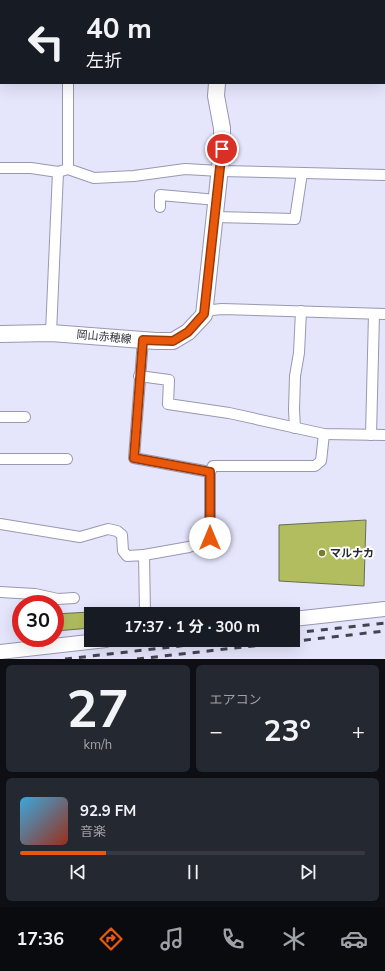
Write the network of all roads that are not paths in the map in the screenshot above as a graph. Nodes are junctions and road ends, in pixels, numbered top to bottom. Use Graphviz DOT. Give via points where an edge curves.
graph roads {
  1 [pos="68,84"];
  2 [pos="217,84"];
  3 [pos="0,168"];
  4 [pos="68,170"];
  5 [pos="58,172"];
  6 [pos="220,172"];
  7 [pos="302,173"];
  8 [pos="385,175"];
  9 [pos="217,200"];
  10 [pos="160,207"];
  11 [pos="215,217"];
  12 [pos="301,311"];
  13 [pos="204,314"];
  14 [pos="374,314"];
  15 [pos="385,314"];
  16 [pos="51,333"];
  17 [pos="0,334"];
  18 [pos="143,340"];
  19 [pos="139,376"];
  20 [pos="0,417"];
  21 [pos="25,417"];
  22 [pos="295,428"];
  23 [pos="324,434"];
  24 [pos="371,435"];
  25 [pos="385,435"];
  26 [pos="0,459"];
  27 [pos="67,459"];
  28 [pos="210,472"];
  29 [pos="0,524"];
  30 [pos="144,555"];
  31 [pos="0,592"];
  32 [pos="74,598"];
  33 [pos="145,607"];
  34 [pos="385,608"];
  35 [pos="300,618"];
  36 [pos="84,642"];
  37 [pos="0,652"];
  1 -- 4 [label="street"];
  2 -- 6 [label="main road" via="216,96 222,128"];
  3 -- 5 [label="street" via="31,168"];
  4 -- 5 [label="street"];
  4 -- 6 [label="street" via="94,178 185,170"];
  5 -- 16 [label="street"];
  6 -- 7 [label="street"];
  6 -- 9 [label="main road"];
  7 -- 8 [label="street"];
  7 -- 11 [label="street" via="295,220"];
  9 -- 10 [label="street" via="160,195"];
  9 -- 11 [label="main road"];
  11 -- 13 [label="main road"];
  12 -- 13 [label="street" via="222,309"];
  12 -- 14 [label="street"];
  12 -- 22 [label="street" via="295,376"];
  13 -- 18 [label="main road, 岡山赤穂線" via="188,332 173,341"];
  14 -- 15 [label="street"];
  14 -- 24 [label="street"];
  16 -- 17 [label="main road, 岡山赤穂線"];
  16 -- 18 [label="main road, 岡山赤穂線"];
  18 -- 19 [label="street"];
  19 -- 22 [label="street" via="169,380 168,404 229,413"];
  19 -- 28 [label="street" via="134,458"];
  20 -- 21 [label="street"];
  22 -- 23 [label="street"];
  23 -- 24 [label="street"];
  23 -- 28 [label="street" via="321,461 315,466 213,466"];
  24 -- 25 [label="street"];
  26 -- 27 [label="street"];
  28 -- 30 [label="street" via="210,538 189,548"];
  29 -- 30 [label="street" via="80,537 108,529 117,530 122,535 123,551 127,556"];
  30 -- 33 [label="street"];
  31 -- 32 [label="street" via="35,594 58,599"];
  34 -- 35 [label="main road"];
  36 -- 37 [label="main road"];
}
